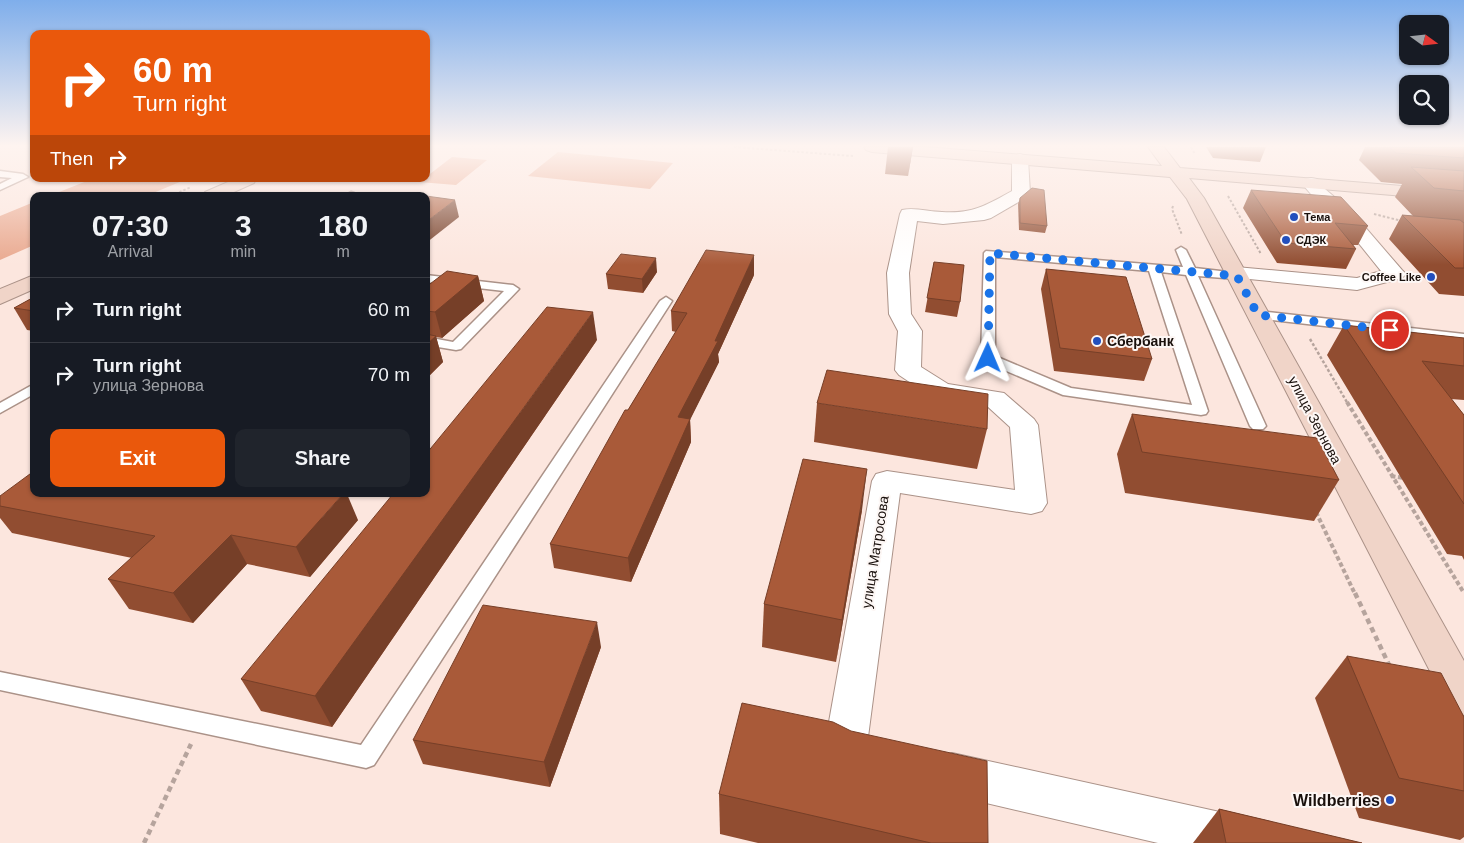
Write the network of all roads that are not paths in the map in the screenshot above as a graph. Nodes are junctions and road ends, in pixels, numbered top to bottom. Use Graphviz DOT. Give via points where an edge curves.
graph roads {
  1 [pos="232,186"];
  2 [pos="1022,186"];
  3 [pos="1186,186"];
  4 [pos="1314,186"];
  5 [pos="1350,186"];
  6 [pos="220,192"];
  7 [pos="1464,196"];
  8 [pos="1181,250"];
  9 [pos="1154,268"];
  10 [pos="1191,272"];
  11 [pos="1236,274"];
  12 [pos="430,279"];
  13 [pos="457,282"];
  14 [pos="30,283"];
  15 [pos="445,292"];
  16 [pos="0,297"];
  17 [pos="666,302"];
  18 [pos="1258,315"];
  19 [pos="1464,338"];
  20 [pos="430,342"];
  21 [pos="30,390"];
  22 [pos="0,409"];
  23 [pos="1258,426"];
  24 [pos="0,681"];
  25 [pos="1464,698"];
  26 [pos="1256,843"];
  1 -- 6 [label="main road"];
  2 -- 26 [label="street, улица Матросова" via="1022,193 984,214 942,218 909,214 898,273 900,314 910,331 908,370 941,390 995,399 1024,425 1031,503 886,481 845,750"];
  3 -- 11 [label="main road, улица Зернова"];
  4 -- 11 [label="street" via="1345,216 1395,274 1357,284"];
  5 -- 7 [label="main road"];
  8 -- 10 [label="lane"];
  9 -- 9 [label="lane" via="1201,411 1068,392 988,358 990,253"];
  9 -- 10 [label="lane"];
  10 -- 11 [label="lane"];
  10 -- 23 [label="lane"];
  11 -- 18 [label="main road, улица Зернова"];
  12 -- 13 [label="lane"];
  13 -- 15 [label="lane"];
  13 -- 20 [label="lane" via="513,289 456,346"];
  14 -- 16 [label="main road"];
  17 -- 24 [label="lane" via="366,757"];
  18 -- 19 [label="lane"];
  18 -- 25 [label="main road, улица Зернова"];
  21 -- 22 [label="lane"];
}
